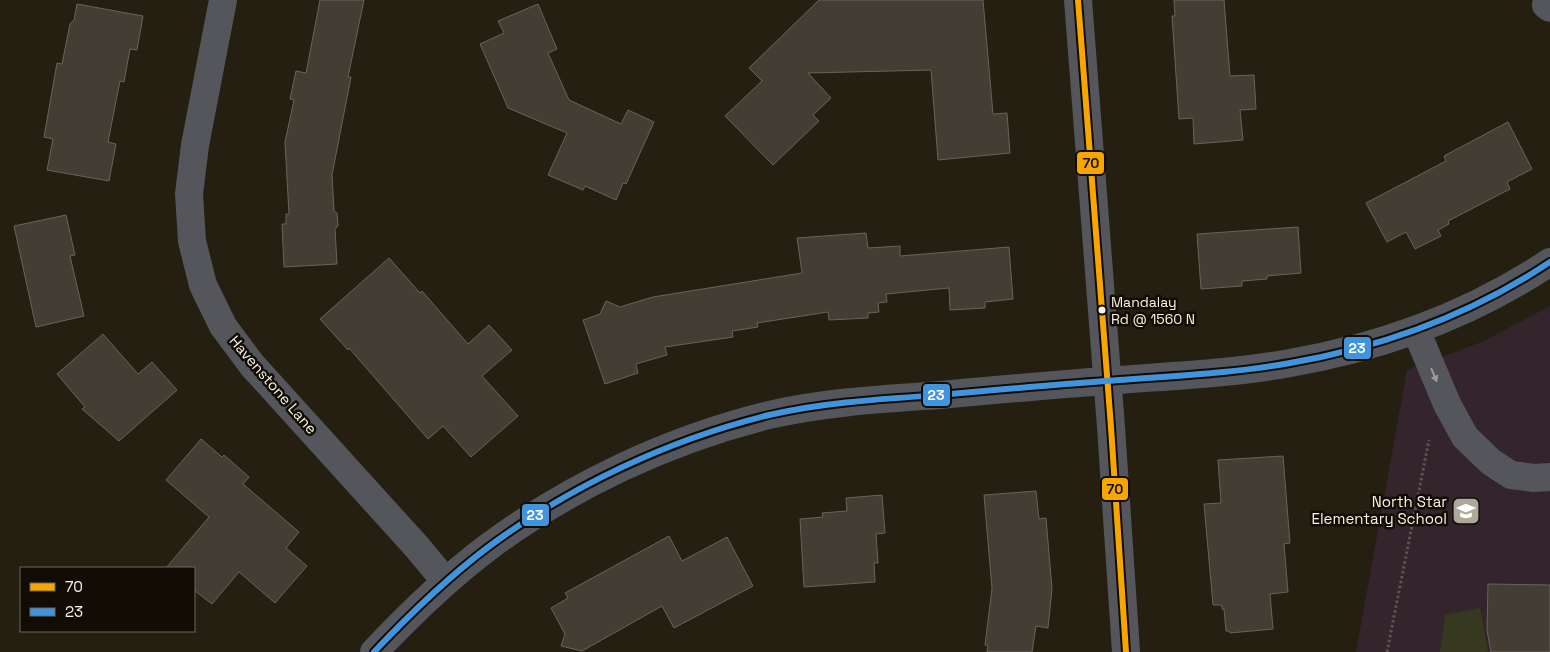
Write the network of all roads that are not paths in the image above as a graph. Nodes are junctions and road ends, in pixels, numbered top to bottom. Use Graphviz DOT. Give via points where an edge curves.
graph roads {
  1 [pos="223,0"];
  2 [pos="1078,0"];
  3 [pos="1550,262"];
  4 [pos="1416,330"];
  5 [pos="1107,380"];
  6 [pos="1550,477"];
  7 [pos="446,582"];
  8 [pos="374,652"];
  9 [pos="1126,652"];
  1 -- 7 [label="street, Havenstone Lane" via="194,145 189,194 192,241 203,285 223,326 252,365"];
  2 -- 5 [label="street"];
  3 -- 4 [label="street" via="1501,292"];
  4 -- 5 [label="street" via="1353,350 1288,364"];
  4 -- 6 [label="street, one-way" via="1447,404 1465,437 1490,462 1511,475"];
  5 -- 7 [label="street" via="838,403 769,415 635,461 578,490 487,548"];
  5 -- 9 [label="street"];
  7 -- 8 [label="street"];
}
